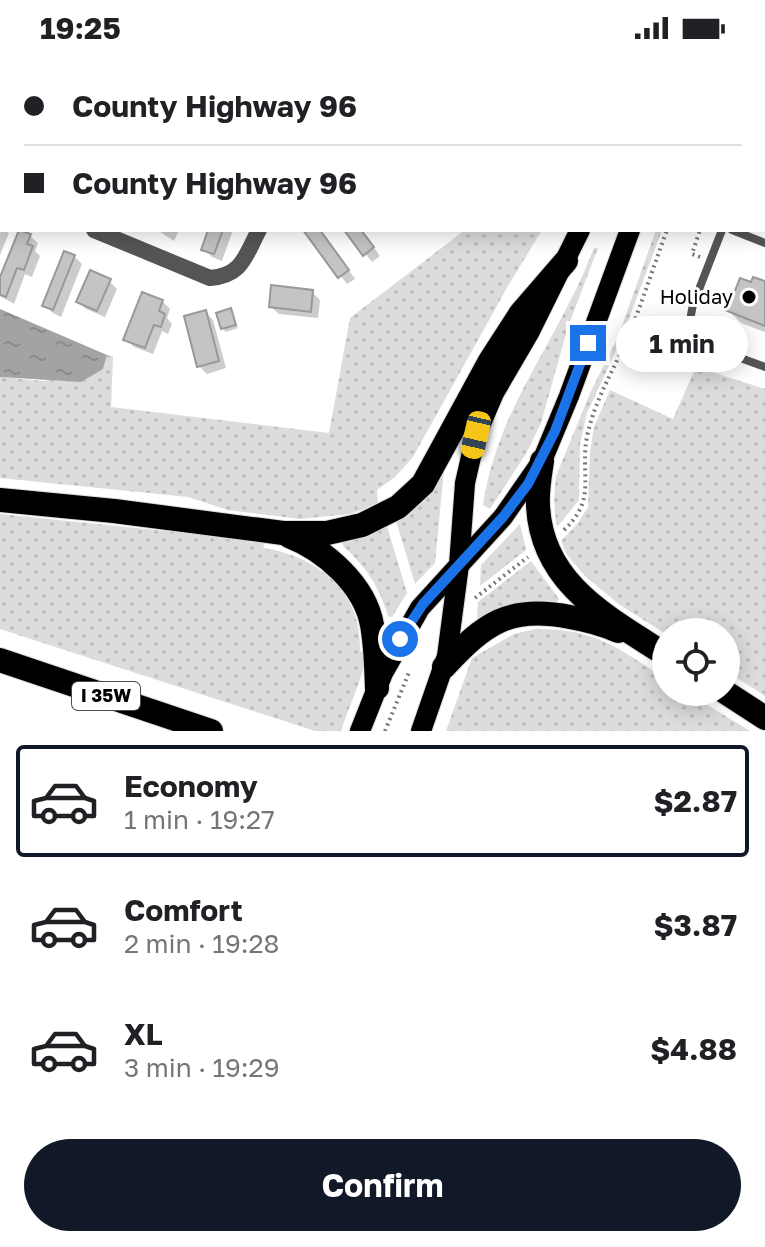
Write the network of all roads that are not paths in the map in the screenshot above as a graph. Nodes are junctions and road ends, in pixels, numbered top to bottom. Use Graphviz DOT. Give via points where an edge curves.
graph roads {
  1 [pos="99,232"];
  2 [pos="258,232"];
  3 [pos="579,232"];
  4 [pos="629,232"];
  5 [pos="721,232"];
  6 [pos="737,232"];
  7 [pos="765,243"];
  8 [pos="566,261"];
  9 [pos="765,367"];
  10 [pos="542,461"];
  11 [pos="0,500"];
  12 [pos="283,533"];
  13 [pos="459,565"];
  14 [pos="652,645"];
  15 [pos="652,647"];
  16 [pos="0,660"];
  17 [pos="444,667"];
  18 [pos="375,695"];
  19 [pos="740,702"];
  20 [pos="765,718"];
  21 [pos="423,725"];
  22 [pos="211,731"];
  23 [pos="360,731"];
  1 -- 2 [label="street" via="210,278 235,271"];
  3 -- 8 [label="main road"];
  4 -- 10 [label="main road"];
  5 -- 9 [label="lane" via="693,305 693,333"];
  6 -- 7 [label="lane"];
  8 -- 12 [label="highway" via="513,325 414,494 362,525 327,533"];
  8 -- 13 [label="main road" via="476,435 465,483"];
  10 -- 13 [label="main road" via="503,517"];
  10 -- 14 [label="highway" via="537,506 551,560 570,587"];
  11 -- 12 [label="highway"];
  12 -- 18 [label="highway" via="338,567 364,603 372,622"];
  13 -- 17 [label="main road"];
  13 -- 18 [label="main road" via="420,608"];
  15 -- 17 [label="highway" via="603,625 527,613 493,624"];
  16 -- 22 [label="highway, I 35W"];
  17 -- 21 [label="main road"];
  18 -- 23 [label="main road"];
  19 -- 20 [label="highway"];
}
